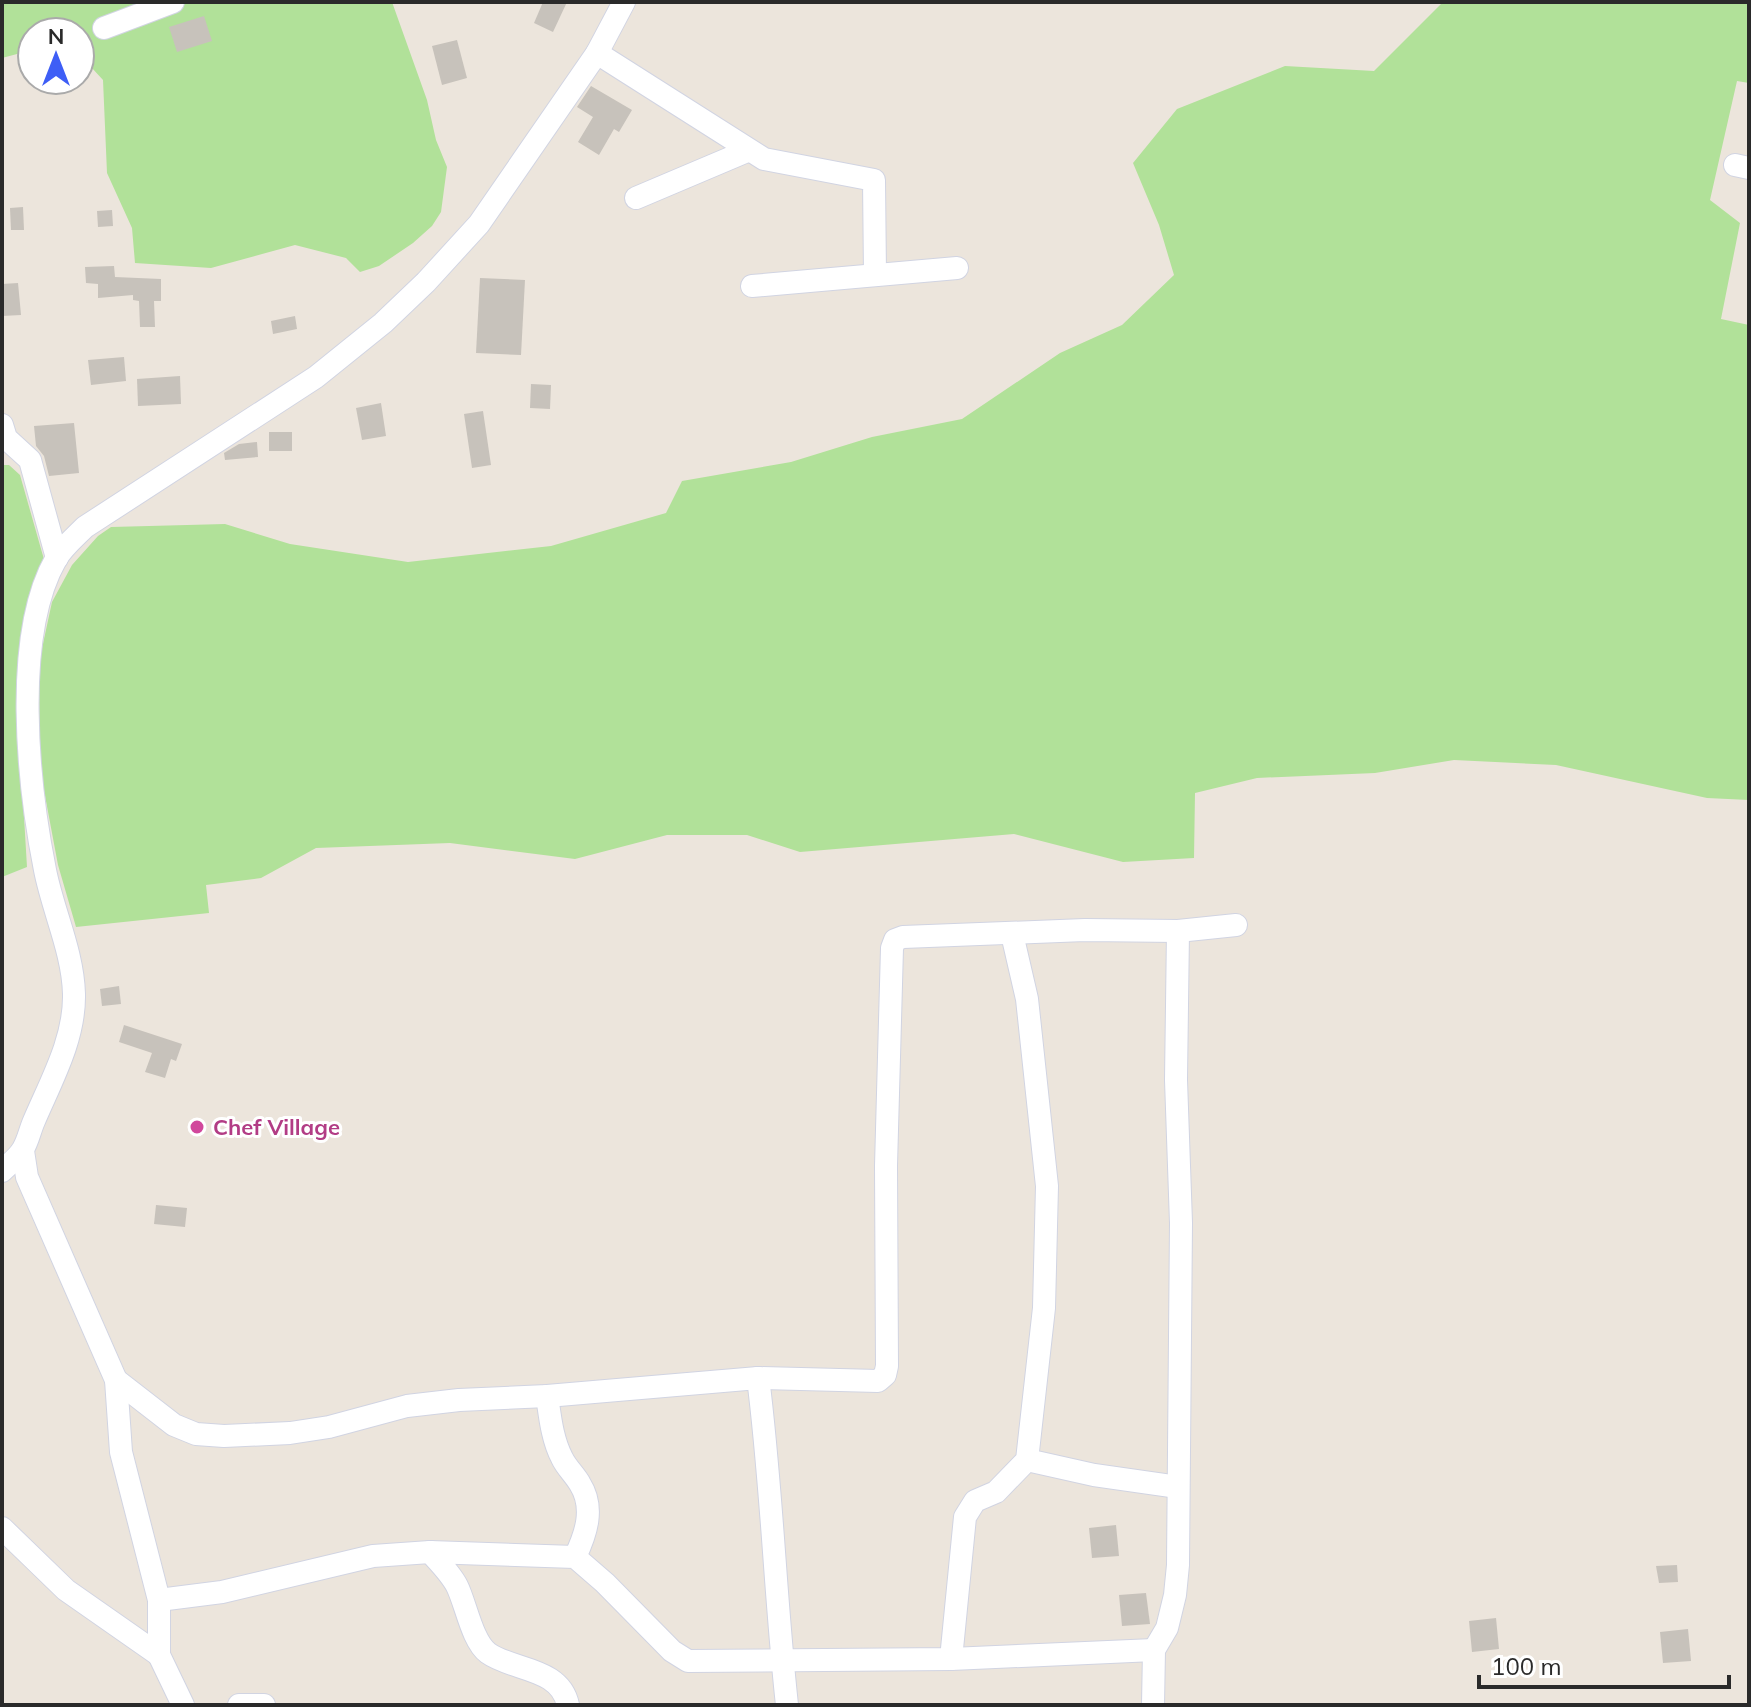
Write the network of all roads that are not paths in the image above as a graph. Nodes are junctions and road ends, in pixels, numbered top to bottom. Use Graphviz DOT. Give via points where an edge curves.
graph roads {
  1 [pos="173,2"];
  2 [pos="624,2"];
  3 [pos="104,28"];
  4 [pos="597,53"];
  5 [pos="747,151"];
  6 [pos="636,198"];
  7 [pos="957,268"];
  8 [pos="875,275"];
  9 [pos="752,286"];
  10 [pos="2,425"];
  11 [pos="57,558"];
  12 [pos="1236,925"];
  13 [pos="1178,931"];
  14 [pos="1012,934"];
  15 [pos="23,1151"];
  16 [pos="2,1171"];
  17 [pos="758,1378"];
  18 [pos="116,1380"];
  19 [pos="547,1396"];
  20 [pos="1027,1460"];
  21 [pos="1178,1487"];
  22 [pos="2,1528"];
  23 [pos="430,1552"];
  24 [pos="575,1557"];
  25 [pos="159,1600"];
  26 [pos="1154,1650"];
  27 [pos="159,1655"];
  28 [pos="951,1659"];
  29 [pos="780,1660"];
  30 [pos="183,1705"];
  31 [pos="239,1705"];
  32 [pos="264,1705"];
  33 [pos="568,1705"];
  34 [pos="787,1705"];
  35 [pos="1153,1705"];
  1 -- 3 [label="street"];
  2 -- 4 [label="street"];
  4 -- 5 [label="street"];
  4 -- 11 [label="street" via="479,224 383,323 316,377 85,527"];
  5 -- 6 [label="street"];
  5 -- 8 [label="street" via="764,159 874,180"];
  7 -- 8 [label="street"];
  8 -- 9 [label="street"];
  10 -- 11 [label="street" via="6,438 30,460"];
  11 -- 15 [label="street" via="31,645 29,763 45,871 74,999 63,1050"];
  12 -- 13 [label="street"];
  13 -- 14 [label="street"];
  13 -- 21 [label="street"];
  14 -- 17 [label="street" via="903,937 892,948 885,1375 878,1381"];
  14 -- 20 [label="street" via="1027,999 1047,1186 1044,1308"];
  15 -- 16 [label="street"];
  15 -- 18 [label="street" via="27,1177"];
  17 -- 19 [label="street"];
  17 -- 29 [label="street"];
  18 -- 19 [label="street" via="174,1425 196,1434 224,1436 329,1427 407,1406"];
  18 -- 25 [label="street" via="121,1452"];
  19 -- 24 [label="street" via="562,1458 588,1505 588,1526"];
  20 -- 21 [label="street"];
  20 -- 28 [label="street" via="996,1492 975,1501 965,1517"];
  21 -- 26 [label="street" via="1175,1595 1167,1628"];
  22 -- 27 [label="street" via="66,1590"];
  23 -- 24 [label="street"];
  23 -- 25 [label="street" via="373,1556 222,1592"];
  23 -- 33 [label="street" via="456,1583 480,1646 553,1681"];
  24 -- 29 [label="street" via="688,1661"];
  25 -- 27 [label="street"];
  26 -- 28 [label="street"];
  26 -- 35 [label="street"];
  27 -- 30 [label="street"];
  28 -- 29 [label="street"];
  29 -- 34 [label="street"];
  31 -- 32 [label="street"];
}
